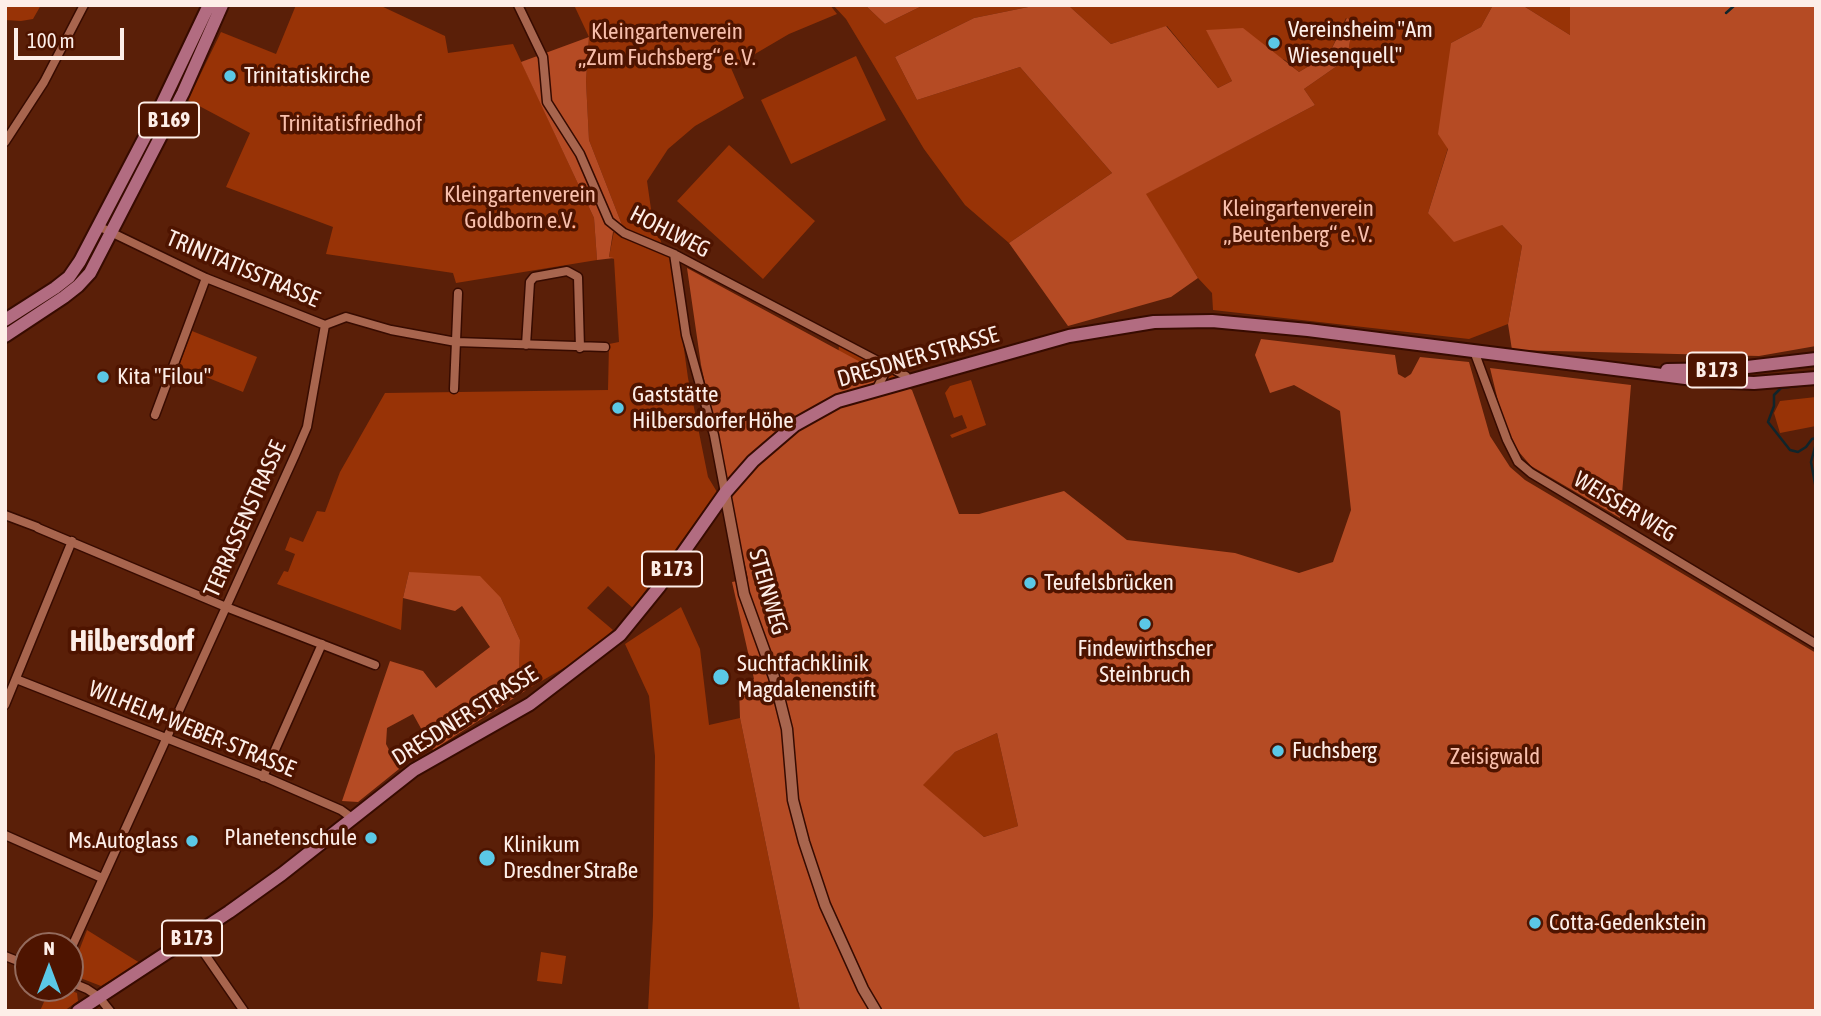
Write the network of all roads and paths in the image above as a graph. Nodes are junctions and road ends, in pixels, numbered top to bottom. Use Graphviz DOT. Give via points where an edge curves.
graph roads {
  1 [pos="84,5"];
  2 [pos="209,5"];
  3 [pos="222,5"];
  4 [pos="519,5"];
  5 [pos="5,142"];
  6 [pos="98,226"];
  7 [pos="111,232"];
  8 [pos="674,254"];
  9 [pos="206,278"];
  10 [pos="457,293"];
  11 [pos="5,320"];
  12 [pos="325,326"];
  13 [pos="5,335"];
  14 [pos="456,342"];
  15 [pos="526,345"];
  16 [pos="605,347"];
  17 [pos="580,348"];
  18 [pos="1474,351"];
  19 [pos="1816,359"];
  20 [pos="888,367"];
  21 [pos="1618,369"];
  22 [pos="1816,378"];
  23 [pos="907,382"];
  24 [pos="454,389"];
  25 [pos="876,390"];
  26 [pos="155,415"];
  27 [pos="725,493"];
  28 [pos="5,514"];
  29 [pos="72,541"];
  30 [pos="226,607"];
  31 [pos="322,644"];
  32 [pos="1816,644"];
  33 [pos="375,665"];
  34 [pos="16,679"];
  35 [pos="5,705"];
  36 [pos="168,739"];
  37 [pos="262,777"];
  38 [pos="352,818"];
  39 [pos="5,835"];
  40 [pos="103,878"];
  41 [pos="79,932"];
  42 [pos="193,937"];
  43 [pos="84,988"];
  44 [pos="99,997"];
  45 [pos="79,1011"];
  46 [pos="110,1011"];
  47 [pos="244,1011"];
  48 [pos="876,1011"];
  1 -- 5 [label="street" via="44,82"];
  2 -- 6 [label="main road, B 169"];
  3 -- 7 [label="main road, B 169" via="180,99"];
  4 -- 8 [label="street, HOHLWEG" via="543,57 547,102 580,153 609,221 624,233"];
  6 -- 7 [label="street, TRINITATISSTRASSE"];
  6 -- 11 [label="main road, B 169" via="69,277"];
  7 -- 9 [label="street, TRINITATISSTRASSE"];
  7 -- 13 [label="main road, B 169" via="78,286"];
  8 -- 20 [label="street, HOHLWEG"];
  8 -- 27 [label="street, STEINWEG" via="689,344"];
  9 -- 12 [label="street, TRINITATISSTRASSE"];
  9 -- 26 [label="street"];
  10 -- 14 [label="street"];
  12 -- 14 [label="street, TRINITATISSTRASSE" via="346,317"];
  12 -- 30 [label="street, TERRASSENSTRASSE" via="306,427"];
  14 -- 15 [label="street, TRINITATISSTRASSE"];
  14 -- 24 [label="street"];
  15 -- 17 [label="street, TRINITATISSTRASSE"];
  15 -- 17 [label="street" via="530,282 534,277 567,271 578,278"];
  16 -- 17 [label="street, TRINITATISSTRASSE"];
  18 -- 21 [label="main road, DRESDNER STRASSE / B 173"];
  18 -- 23 [label="main road, DRESDNER STRASSE / B 173" via="1258,324 1154,322 1069,336"];
  18 -- 32 [label="street, WEISSER WEG" via="1518,462"];
  19 -- 21 [label="main road, B 173" via="1730,369"];
  20 -- 23 [label="street, HOHLWEG" via="906,376"];
  20 -- 25 [label="street"];
  21 -- 22 [label="main road, B 173" via="1741,384"];
  23 -- 25 [label="main road, DRESDNER STRASSE / B 173"];
  25 -- 27 [label="main road, DRESDNER STRASSE / B 173" via="838,401 795,425 752,461"];
  27 -- 38 [label="main road, DRESDNER STRASSE / B 173" via="620,635 530,704 414,770"];
  27 -- 48 [label="street, STEINWEG" via="744,594 787,729 793,800 804,842 825,905"];
  28 -- 29 [label="street"];
  29 -- 30 [label="street"];
  29 -- 34 [label="street"];
  30 -- 31 [label="street"];
  30 -- 36 [label="street, TERRASSENSTRASSE"];
  31 -- 33 [label="street"];
  31 -- 37 [label="street"];
  34 -- 35 [label="street"];
  34 -- 36 [label="street, WILHELM-WEBER-STRASSE"];
  36 -- 37 [label="street, WILHELM-WEBER-STRASSE"];
  36 -- 40 [label="street, TERRASSENSTRASSE"];
  37 -- 38 [label="street, WILHELM-WEBER-STRASSE"];
  38 -- 42 [label="main road, DRESDNER STRASSE / B 173"];
  39 -- 40 [label="street"];
  40 -- 41 [label="street, TERRASSENSTRASSE"];
  42 -- 44 [label="main road, DRESDNER STRASSE / B 173"];
  42 -- 47 [label="street"];
  43 -- 44 [label="street"];
  44 -- 45 [label="main road, DRESDNER STRASSE / B 173"];
  44 -- 46 [label="street"];
}
